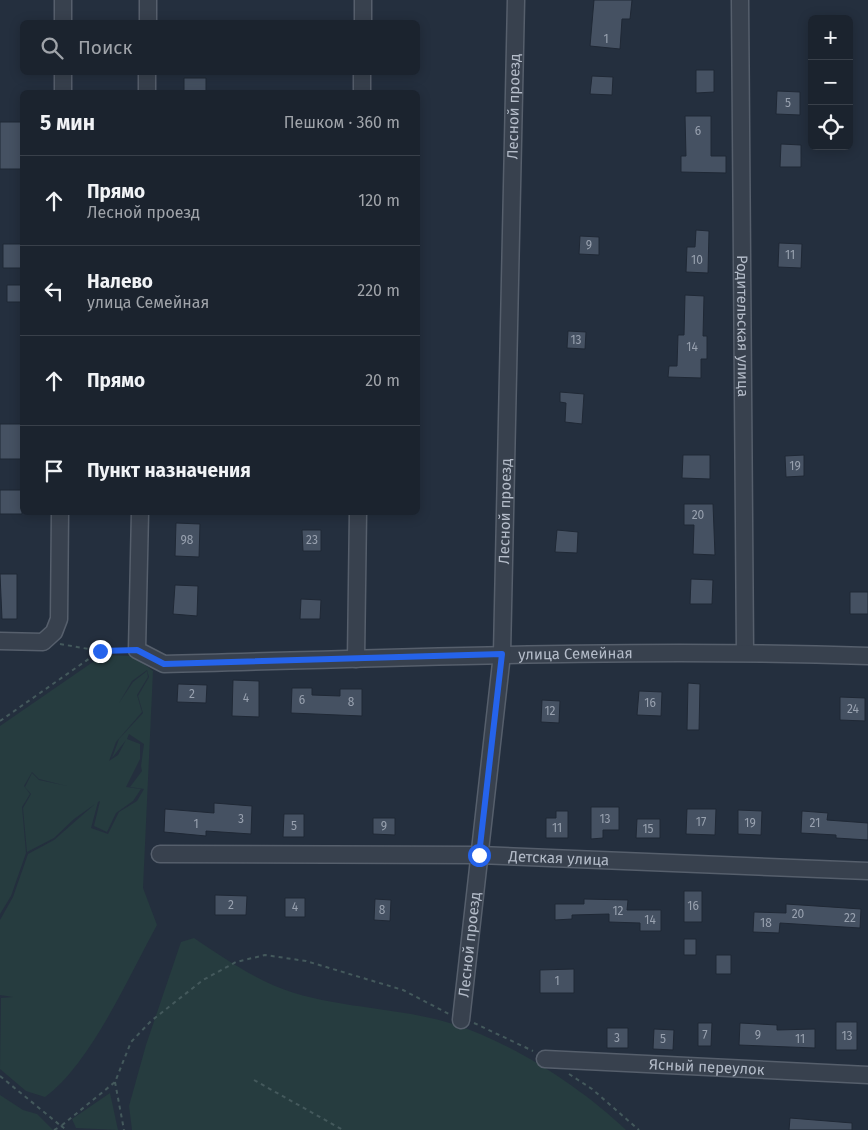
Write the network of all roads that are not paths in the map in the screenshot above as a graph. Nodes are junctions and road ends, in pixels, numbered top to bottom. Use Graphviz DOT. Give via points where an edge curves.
graph roads {
  1 [pos="63,0"];
  2 [pos="148,0"];
  3 [pos="363,0"];
  4 [pos="516,0"];
  5 [pos="740,0"];
  6 [pos="63,20"];
  7 [pos="148,20"];
  8 [pos="363,20"];
  9 [pos="63,75"];
  10 [pos="147,75"];
  11 [pos="362,75"];
  12 [pos="63,90"];
  13 [pos="147,90"];
  14 [pos="362,90"];
  15 [pos="60,515"];
  16 [pos="140,515"];
  17 [pos="358,515"];
  18 [pos="0,641"];
  19 [pos="745,652"];
  20 [pos="502,654"];
  21 [pos="868,656"];
  22 [pos="356,659"];
  23 [pos="160,854"];
  24 [pos="479,855"];
  25 [pos="868,871"];
  26 [pos="461,1020"];
  27 [pos="545,1059"];
  28 [pos="868,1075"];
  1 -- 6 [label="street"];
  2 -- 7 [label="street"];
  3 -- 8 [label="street"];
  4 -- 20 [label="street, Лесной проезд"];
  5 -- 19 [label="street, Родительская улица"];
  9 -- 12 [label="street"];
  10 -- 13 [label="street"];
  11 -- 14 [label="street"];
  15 -- 18 [label="street" via="59,619 54,632 44,642"];
  16 -- 22 [label="street, улица Семейная" via="137,650 164,664"];
  17 -- 22 [label="street"];
  19 -- 20 [label="street, улица Семейная"];
  19 -- 21 [label="street, улица Семейная"];
  20 -- 22 [label="street, улица Семейная"];
  20 -- 24 [label="street, Лесной проезд"];
  23 -- 24 [label="street, Детская улица"];
  24 -- 25 [label="street, Детская улица"];
  24 -- 26 [label="street, Лесной проезд"];
  27 -- 28 [label="street, Ясный переулок"];
}
